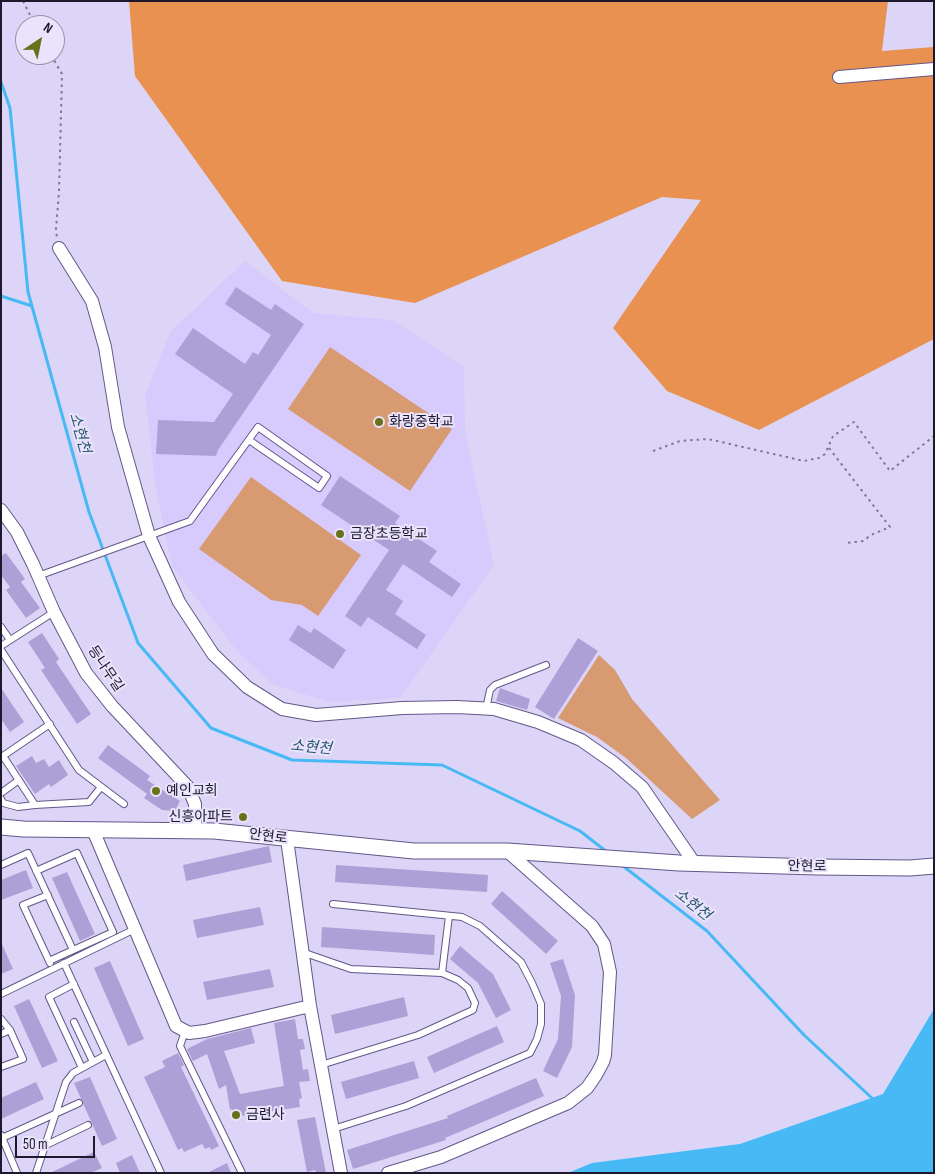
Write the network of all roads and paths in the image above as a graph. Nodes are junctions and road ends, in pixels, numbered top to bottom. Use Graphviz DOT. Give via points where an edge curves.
graph roads {
  1 [pos="23,1"];
  2 [pos="31,15"];
  3 [pos="57,65"];
  4 [pos="934,69"];
  5 [pos="839,77"];
  6 [pos="59,248"];
  7 [pos="934,436"];
  8 [pos="249,440"];
  9 [pos="828,448"];
  10 [pos="654,451"];
  11 [pos="1,510"];
  12 [pos="149,536"];
  13 [pos="845,543"];
  14 [pos="38,576"];
  15 [pos="54,612"];
  16 [pos="1,627"];
  17 [pos="10,640"];
  18 [pos="1,648"];
  19 [pos="546,665"];
  20 [pos="486,709"];
  21 [pos="50,724"];
  22 [pos="19,780"];
  23 [pos="101,786"];
  24 [pos="1,793"];
  25 [pos="1,799"];
  26 [pos="124,804"];
  27 [pos="35,805"];
  28 [pos="1,827"];
  29 [pos="93,830"];
  30 [pos="195,831"];
  31 [pos="287,839"];
  32 [pos="507,851"];
  33 [pos="695,864"];
  34 [pos="1,865"];
  35 [pos="934,866"];
  36 [pos="36,871"];
  37 [pos="48,895"];
  38 [pos="333,904"];
  39 [pos="449,916"];
  40 [pos="135,930"];
  41 [pos="74,950"];
  42 [pos="302,952"];
  43 [pos="48,961"];
  44 [pos="64,964"];
  45 [pos="52,969"];
  46 [pos="442,973"];
  47 [pos="74,984"];
  48 [pos="1,994"];
  49 [pos="310,1006"];
  50 [pos="1,1019"];
  51 [pos="74,1022"];
  52 [pos="10,1030"];
  53 [pos="185,1031"];
  54 [pos="1,1034"];
  55 [pos="106,1055"];
  56 [pos="93,1062"];
  57 [pos="321,1066"];
  58 [pos="1,1067"];
  59 [pos="82,1068"];
  60 [pos="78,1103"];
  61 [pos="54,1115"];
  62 [pos="88,1125"];
  63 [pos="333,1129"];
  64 [pos="2,1136"];
  65 [pos="44,1146"];
  66 [pos="35,1172"];
  67 [pos="17,1173"];
  68 [pos="161,1173"];
  69 [pos="242,1173"];
  70 [pos="341,1173"];
  71 [pos="388,1173"];
  1 -- 2 [label="path"];
  3 -- 6 [label="path" via="62,74 56,229"];
  4 -- 5 [label="street"];
  6 -- 12 [label="street" via="92,301 106,347 118,428"];
  7 -- 9 [label="path" via="890,471 854,422 833,436"];
  8 -- 8 [label="lane" via="319,488 327,476 258,427"];
  8 -- 12 [label="lane" via="190,521"];
  9 -- 10 [label="path" via="819,458 804,461 708,439 680,441"];
  9 -- 13 [label="path" via="890,527 863,541"];
  11 -- 14 [label="street, 등나무길"];
  12 -- 14 [label="lane"];
  12 -- 20 [label="street" via="179,602 213,654 247,687 282,709 316,715 402,708"];
  14 -- 15 [label="street, 등나무길"];
  15 -- 17 [label="lane"];
  15 -- 30 [label="street, 등나무길" via="86,673 112,706 188,787 195,804"];
  16 -- 17 [label="lane"];
  17 -- 18 [label="lane"];
  18 -- 21 [label="lane"];
  19 -- 20 [label="lane" via="495,685 490,690"];
  20 -- 33 [label="street" via="538,722 581,740 614,763 642,787"];
  21 -- 22 [label="lane" via="3,756"];
  21 -- 23 [label="lane" via="80,770"];
  22 -- 24 [label="lane"];
  22 -- 27 [label="lane"];
  23 -- 26 [label="lane"];
  23 -- 27 [label="lane" via="89,802"];
  25 -- 27 [label="lane" via="3,803 18,807"];
  28 -- 29 [label="street, 안현로"];
  29 -- 30 [label="street, 안현로"];
  29 -- 40 [label="street"];
  30 -- 31 [label="street, 안현로"];
  31 -- 32 [label="street, 안현로" via="414,851"];
  31 -- 42 [label="street"];
  32 -- 33 [label="street, 안현로"];
  32 -- 71 [label="street" via="592,926 604,944 610,972 603,1062 587,1088 568,1103 441,1157"];
  33 -- 35 [label="street, 안현로" via="817,868"];
  34 -- 36 [label="lane" via="28,853"];
  36 -- 37 [label="lane"];
  36 -- 41 [label="lane" via="78,853 113,932"];
  37 -- 41 [label="lane"];
  37 -- 43 [label="lane" via="23,906"];
  38 -- 39 [label="lane"];
  39 -- 46 [label="lane"];
  39 -- 63 [label="lane" via="462,917 480,926 521,962 540,1004 541,1024 530,1053 406,1106"];
  40 -- 44 [label="lane"];
  40 -- 53 [label="street" via="176,1026"];
  41 -- 43 [label="lane"];
  42 -- 46 [label="lane" via="351,969"];
  42 -- 49 [label="street"];
  43 -- 45 [label="lane"];
  44 -- 45 [label="lane"];
  44 -- 47 [label="lane"];
  45 -- 48 [label="lane"];
  46 -- 57 [label="lane" via="468,988 475,1004 473,1010 418,1035"];
  47 -- 55 [label="lane"];
  47 -- 59 [label="lane" via="49,997"];
  49 -- 53 [label="street" via="205,1031"];
  49 -- 57 [label="street"];
  50 -- 52 [label="lane"];
  51 -- 56 [label="lane"];
  52 -- 54 [label="lane"];
  52 -- 58 [label="lane" via="23,1059"];
  53 -- 69 [label="lane" via="180,1046"];
  55 -- 56 [label="lane"];
  55 -- 68 [label="lane"];
  56 -- 59 [label="lane"];
  57 -- 63 [label="street"];
  59 -- 61 [label="lane" via="66,1082"];
  60 -- 61 [label="lane"];
  61 -- 64 [label="lane"];
  61 -- 65 [label="lane"];
  62 -- 65 [label="lane"];
  63 -- 70 [label="street"];
  64 -- 67 [label="lane"];
  65 -- 66 [label="lane"];
}
